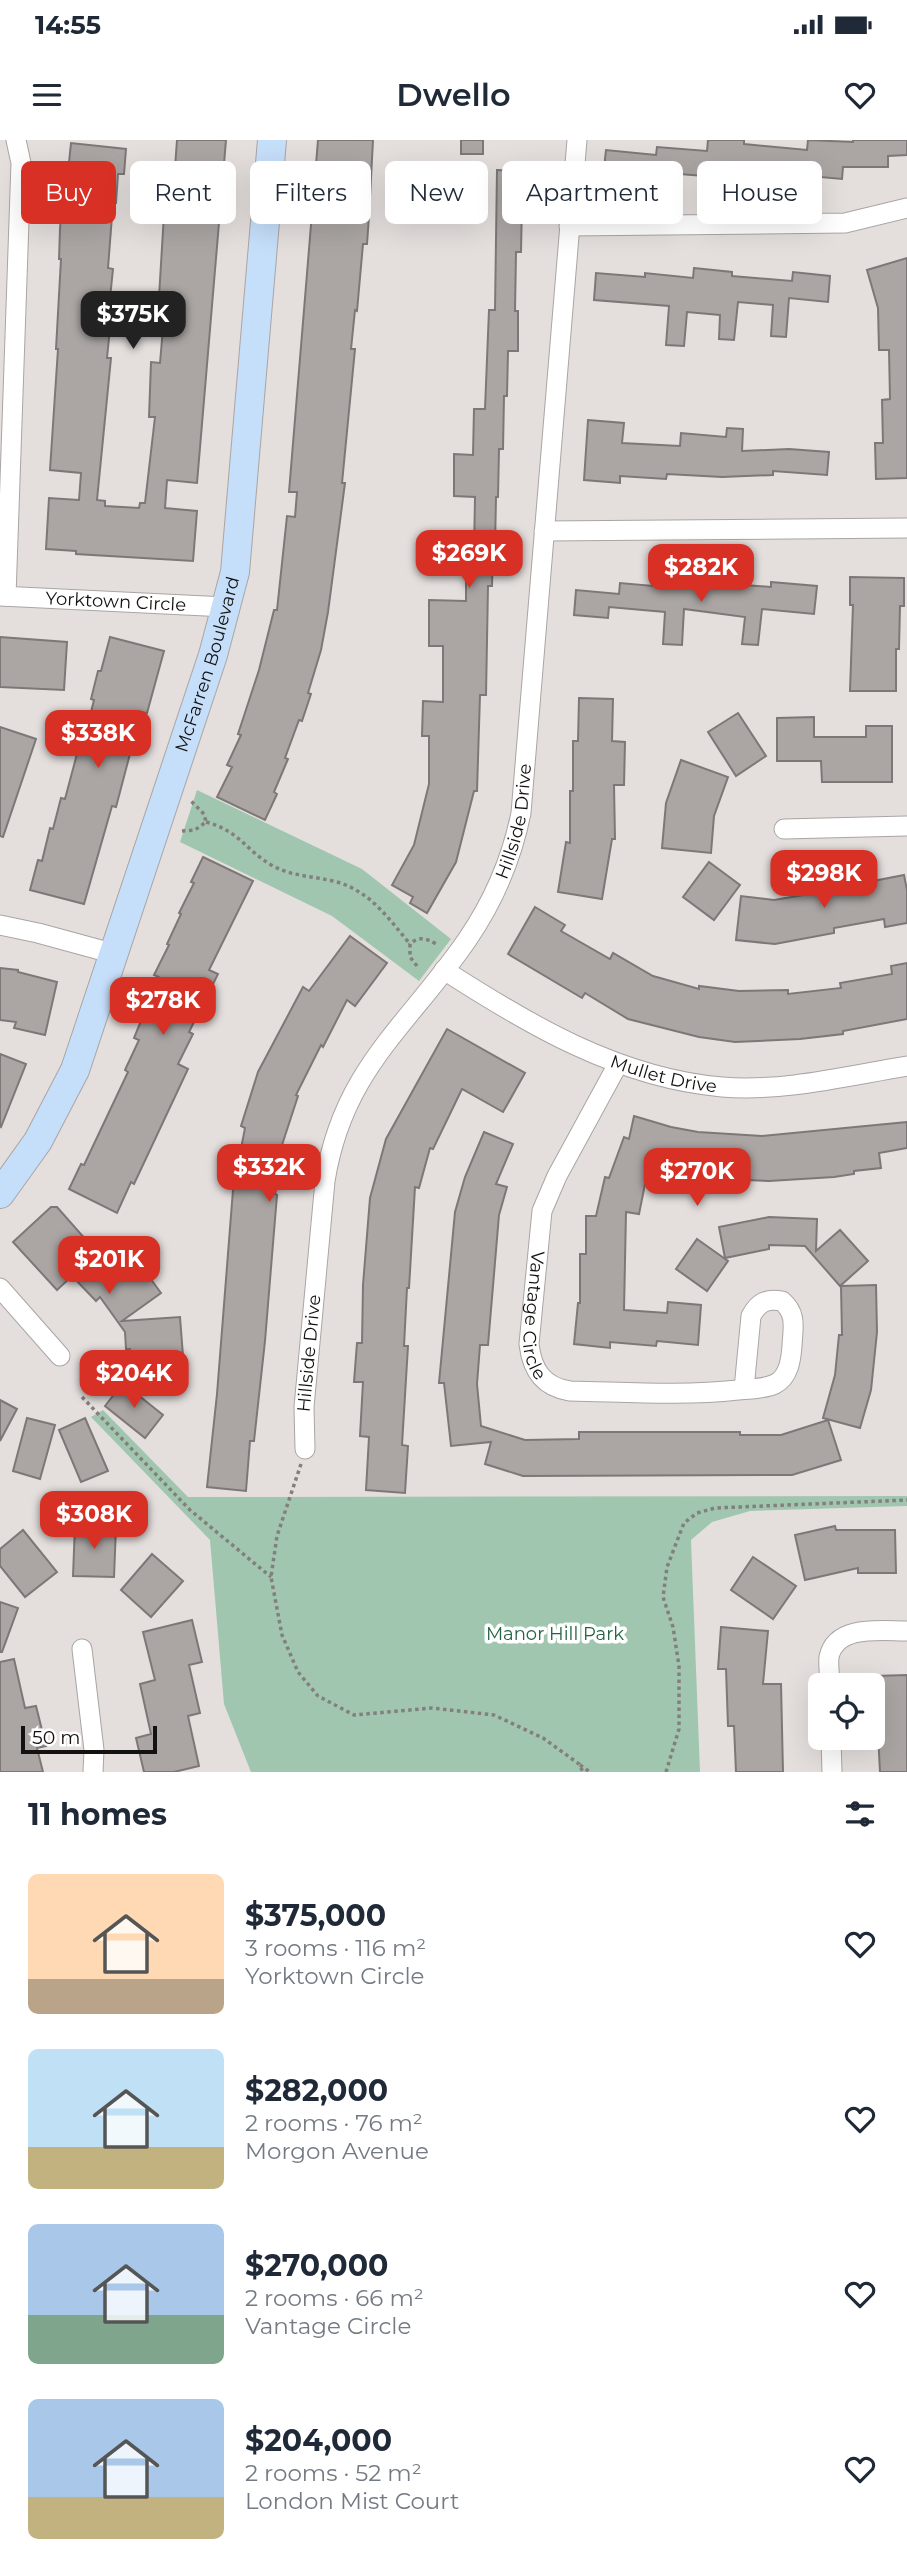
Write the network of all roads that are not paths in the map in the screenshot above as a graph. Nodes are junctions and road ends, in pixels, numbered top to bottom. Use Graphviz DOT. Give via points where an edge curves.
graph roads {
  1 [pos="16,140"];
  2 [pos="272,140"];
  3 [pos="577,140"];
  4 [pos="907,208"];
  5 [pos="569,226"];
  6 [pos="907,528"];
  7 [pos="544,531"];
  8 [pos="3,596"];
  9 [pos="226,607"];
  10 [pos="907,826"];
  11 [pos="784,829"];
  12 [pos="0,925"];
  13 [pos="115,954"];
  14 [pos="444,970"];
  15 [pos="618,1064"];
  16 [pos="907,1066"];
  17 [pos="0,1194"];
  18 [pos="0,1288"];
  19 [pos="60,1356"];
  20 [pos="744,1389"];
  21 [pos="305,1449"];
  22 [pos="907,1631"];
  23 [pos="82,1649"];
  24 [pos="830,1673"];
  25 [pos="831,1750"];
  26 [pos="93,1772"];
  27 [pos="832,1772"];
  1 -- 8 [label="street, Yorktown Circle" via="21,163"];
  2 -- 9 [label="street, McFarren Boulevard" via="235,572"];
  3 -- 5 [label="street, Hillside Drive"];
  4 -- 5 [label="street" via="845,223"];
  5 -- 7 [label="street, Hillside Drive"];
  6 -- 7 [label="street"];
  7 -- 14 [label="street, Hillside Drive" via="517,832 486,908"];
  8 -- 9 [label="street, Yorktown Circle"];
  9 -- 13 [label="street, McFarren Boulevard"];
  10 -- 11 [label="street"];
  12 -- 13 [label="street"];
  13 -- 17 [label="street, McFarren Boulevard" via="88,1037 59,1105"];
  14 -- 15 [label="street, Mullet Drive" via="577,1048"];
  14 -- 21 [label="street, Hillside Drive" via="366,1070 330,1148 304,1407"];
  15 -- 16 [label="street, Mullet Drive" via="690,1082 746,1087 805,1084"];
  15 -- 20 [label="street, Vantage Circle" via="556,1176 542,1211 531,1359 549,1384 570,1391 705,1393"];
  18 -- 19 [label="street"];
  22 -- 24 [label="street" via="858,1631 838,1641 829,1656"];
  23 -- 26 [label="street"];
  25 -- 27 [label="street"];
}
